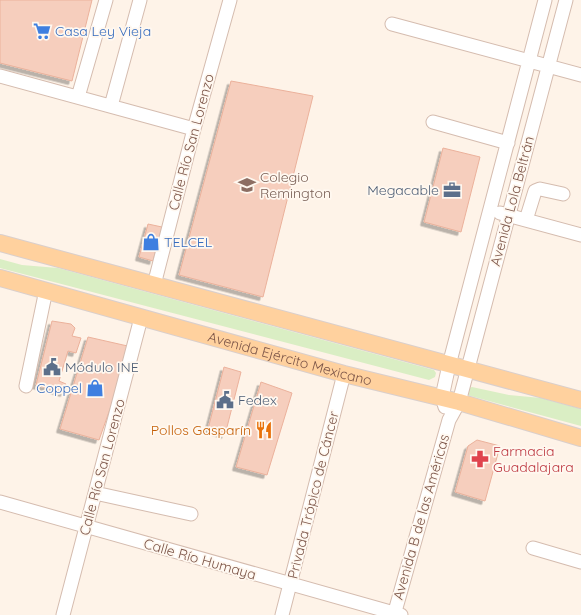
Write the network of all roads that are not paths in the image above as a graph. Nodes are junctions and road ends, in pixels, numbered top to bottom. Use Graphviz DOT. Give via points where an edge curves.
graph roads {
  1 [pos="106,0"];
  2 [pos="140,0"];
  3 [pos="230,0"];
  4 [pos="545,0"];
  5 [pos="566,0"];
  6 [pos="392,24"];
  7 [pos="529,61"];
  8 [pos="548,66"];
  9 [pos="581,75"];
  10 [pos="0,76"];
  11 [pos="78,97"];
  12 [pos="111,106"];
  13 [pos="433,122"];
  14 [pos="194,129"];
  15 [pos="508,143"];
  16 [pos="563,194"];
  17 [pos="490,211"];
  18 [pos="508,216"];
  19 [pos="526,220"];
  20 [pos="581,235"];
  21 [pos="0,243"];
  22 [pos="0,278"];
  23 [pos="154,285"];
  24 [pos="46,290"];
  25 [pos="141,318"];
  26 [pos="449,365"];
  27 [pos="466,369"];
  28 [pos="344,374"];
  29 [pos="26,386"];
  30 [pos="442,397"];
  31 [pos="581,400"];
  32 [pos="459,402"];
  33 [pos="449,420"];
  34 [pos="581,438"];
  35 [pos="95,493"];
  36 [pos="0,502"];
  37 [pos="191,514"];
  38 [pos="87,526"];
  39 [pos="533,548"];
  40 [pos="581,562"];
  41 [pos="290,585"];
  42 [pos="397,614"];
  43 [pos="62,615"];
  44 [pos="282,615"];
  1 -- 11 [label="street"];
  2 -- 12 [label="street"];
  3 -- 14 [label="street, Calle Río San Lorenzo"];
  4 -- 7 [label="street, Avenida Lola Beltrán"];
  5 -- 8 [label="street, Avenida Lola Beltrán"];
  6 -- 7 [label="street"];
  7 -- 8 [label="street"];
  7 -- 15 [label="street, Avenida Lola Beltrán"];
  8 -- 9 [label="street"];
  8 -- 18 [label="street, Avenida Lola Beltrán"];
  10 -- 11 [label="street"];
  11 -- 12 [label="street"];
  12 -- 14 [label="street"];
  13 -- 15 [label="street"];
  14 -- 23 [label="street, Calle Río San Lorenzo"];
  15 -- 17 [label="street, Avenida Lola Beltrán"];
  16 -- 19 [label="street" via="540,189 535,191"];
  17 -- 18 [label="street"];
  17 -- 26 [label="street, Avenida Lola Beltrán"];
  18 -- 19 [label="street"];
  18 -- 27 [label="street, Avenida Lola Beltrán"];
  19 -- 20 [label="street"];
  21 -- 23 [label="main road"];
  22 -- 24 [label="main road, Avenida Ejército Mexicano"];
  23 -- 26 [label="main road"];
  24 -- 25 [label="main road, Avenida Ejército Mexicano"];
  24 -- 29 [label="street"];
  25 -- 28 [label="main road, Avenida Ejército Mexicano"];
  25 -- 35 [label="street, Calle Río San Lorenzo"];
  26 -- 27 [label="main road"];
  26 -- 30 [label="street, Avenida Lola Beltrán"];
  27 -- 31 [label="main road"];
  27 -- 32 [label="street, Avenida Lola Beltrán"];
  28 -- 30 [label="main road, Avenida Ejército Mexicano"];
  28 -- 41 [label="street, Privada Trópico de Cáncer"];
  30 -- 32 [label="main road, Avenida Ejército Mexicano"];
  30 -- 33 [label="street, Avenida B de las Américas"];
  32 -- 33 [label="street, Avenida B de las Américas"];
  32 -- 34 [label="main road, Avenida Ejército Mexicano"];
  33 -- 42 [label="street, Avenida B de las Américas"];
  35 -- 37 [label="street"];
  35 -- 38 [label="street, Calle Río San Lorenzo"];
  36 -- 38 [label="street, Calle Río Humaya"];
  38 -- 41 [label="street, Calle Río Humaya"];
  38 -- 43 [label="street, Calle Río San Lorenzo"];
  39 -- 40 [label="street"];
  41 -- 42 [label="street, Calle Río Humaya"];
  41 -- 44 [label="street, Privada Trópico de Cáncer"];
}
